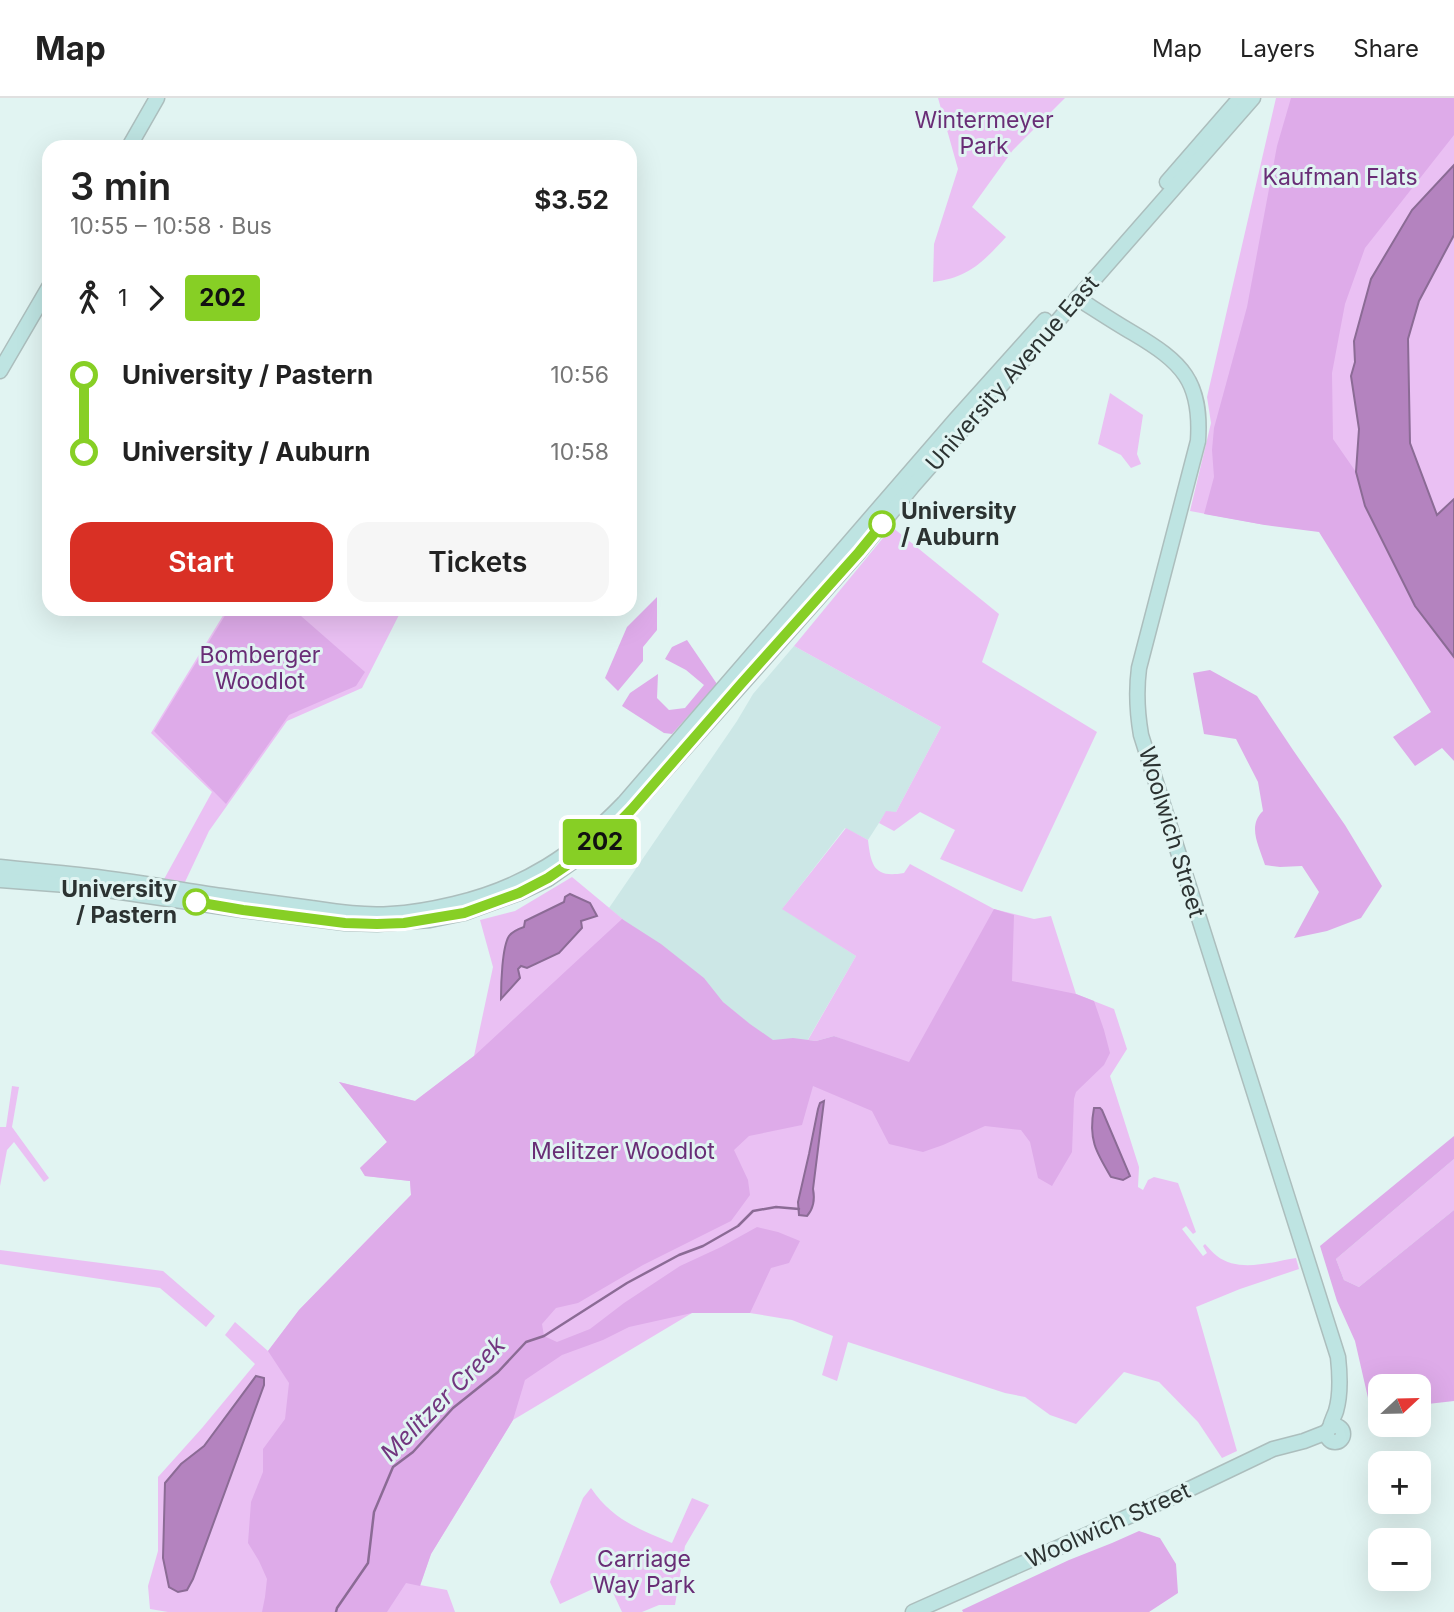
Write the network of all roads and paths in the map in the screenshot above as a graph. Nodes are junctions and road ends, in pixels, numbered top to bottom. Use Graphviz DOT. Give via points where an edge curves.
graph roads {
  1 [pos="157,98"];
  2 [pos="1240,98"];
  3 [pos="1253,98"];
  4 [pos="133,140"];
  5 [pos="1077,298"];
  6 [pos="42,299"];
  7 [pos="0,371"];
  8 [pos="0,867"];
  9 [pos="0,880"];
  10 [pos="913,1612"];
  1 -- 4 [label="main road"];
  2 -- 8 [label="main road, University Avenue East" via="636,790 600,828 545,869 468,901 379,914"];
  3 -- 5 [label="main road, University Avenue East"];
  5 -- 9 [label="main road, University Avenue East" via="645,795 598,844 548,878 464,913 377,924"];
  5 -- 10 [label="main road, Woolwich Street" via="1163,351 1180,366 1195,395 1198,441 1139,668 1138,719 1338,1357 1340,1386 1331,1432 1273,1449"];
  6 -- 7 [label="main road"];
}
